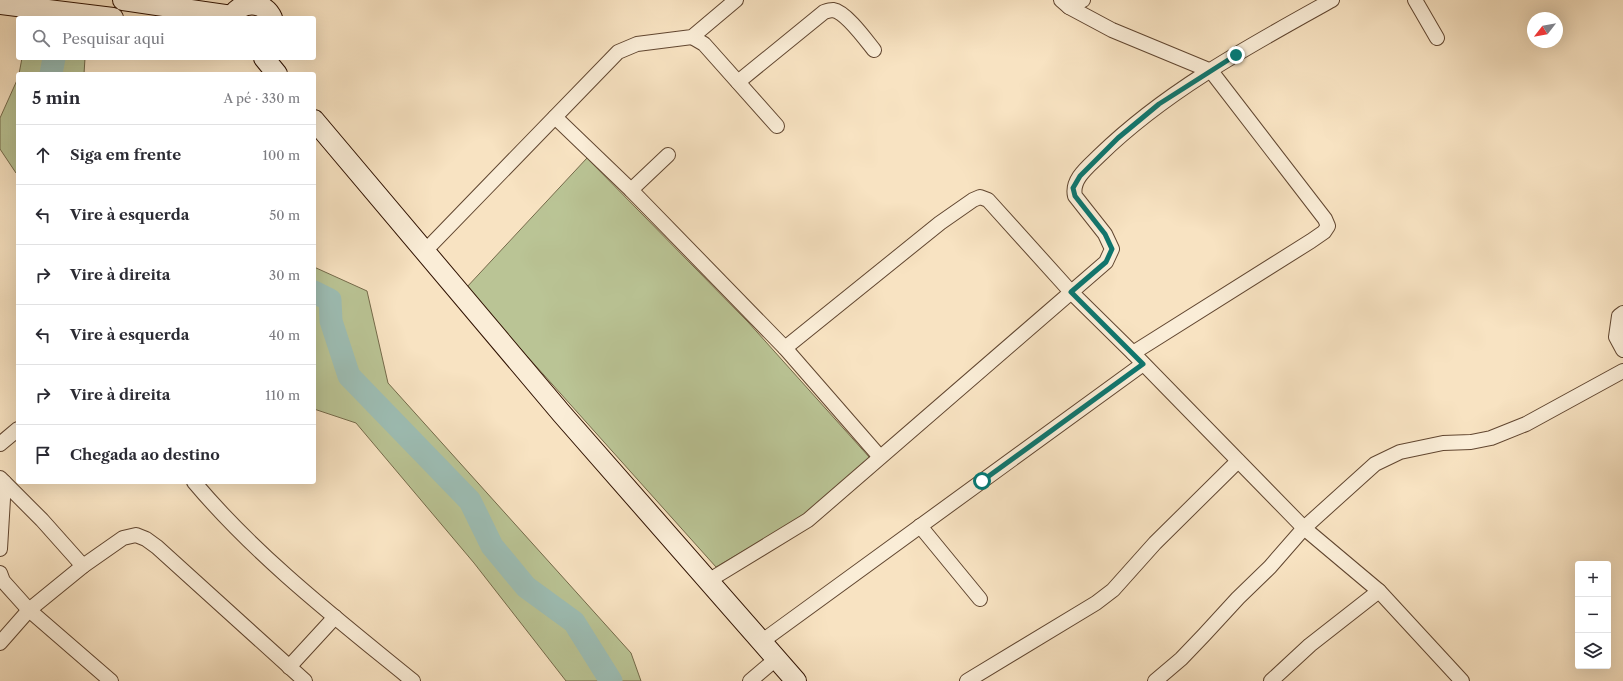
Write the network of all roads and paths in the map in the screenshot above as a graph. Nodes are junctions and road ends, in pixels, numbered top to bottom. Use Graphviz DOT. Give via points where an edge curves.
graph roads {
  1 [pos="123,0"];
  2 [pos="279,0"];
  3 [pos="736,0"];
  4 [pos="1083,0"];
  5 [pos="1332,0"];
  6 [pos="1415,0"];
  7 [pos="251,2"];
  8 [pos="0,4"];
  9 [pos="1065,4"];
  10 [pos="97,16"];
  11 [pos="225,16"];
  12 [pos="232,16"];
  13 [pos="272,16"];
  14 [pos="275,16"];
  15 [pos="692,37"];
  16 [pos="1437,38"];
  17 [pos="874,50"];
  18 [pos="266,60"];
  19 [pos="275,60"];
  20 [pos="1211,71"];
  21 [pos="276,72"];
  22 [pos="278,72"];
  23 [pos="738,82"];
  24 [pos="555,118"];
  25 [pos="316,122"];
  26 [pos="777,126"];
  27 [pos="668,155"];
  28 [pos="631,190"];
  29 [pos="424,252"];
  30 [pos="1071,292"];
  31 [pos="1623,313"];
  32 [pos="785,348"];
  33 [pos="1623,350"];
  34 [pos="1132,353"];
  35 [pos="1143,364"];
  36 [pos="1623,371"];
  37 [pos="16,431"];
  38 [pos="0,444"];
  39 [pos="880,457"];
  40 [pos="1238,461"];
  41 [pos="2,480"];
  42 [pos="196,484"];
  43 [pos="920,526"];
  44 [pos="1304,528"];
  45 [pos="0,549"];
  46 [pos="83,566"];
  47 [pos="0,573"];
  48 [pos="708,581"];
  49 [pos="1379,591"];
  50 [pos="980,599"];
  51 [pos="29,610"];
  52 [pos="335,617"];
  53 [pos="761,642"];
  54 [pos="0,643"];
  55 [pos="776,658"];
  56 [pos="289,667"];
  57 [pos="111,681"];
  58 [pos="305,681"];
  59 [pos="413,681"];
  60 [pos="750,681"];
  61 [pos="796,681"];
  62 [pos="967,681"];
  63 [pos="1155,681"];
  64 [pos="1271,681"];
  65 [pos="1462,681"];
  1 -- 11 [label="street"];
  2 -- 14 [label="street"];
  3 -- 15 [label="street"];
  4 -- 9 [label="street"];
  5 -- 20 [label="street"];
  6 -- 16 [label="street"];
  7 -- 12 [label="street" via="242,6"];
  7 -- 13 [label="street" via="262,6"];
  8 -- 10 [label="street"];
  9 -- 20 [label="street" via="1112,30"];
  15 -- 23 [label="street" via="704,44"];
  15 -- 24 [label="street" via="637,44 618,52"];
  17 -- 23 [label="street" via="853,25 832,10 824,12"];
  18 -- 21 [label="street"];
  19 -- 22 [label="street"];
  20 -- 30 [label="street" via="1159,104 1118,138 1080,176 1073,188 1075,196 1105,234 1112,249 1106,262"];
  20 -- 34 [label="street" via="1328,226 1311,241"];
  23 -- 26 [label="street"];
  24 -- 28 [label="street"];
  24 -- 29 [label="street"];
  25 -- 29 [label="street"];
  27 -- 28 [label="street"];
  28 -- 32 [label="street"];
  29 -- 48 [label="street"];
  30 -- 32 [label="street" via="988,200 980,197 940,223"];
  30 -- 34 [label="street"];
  30 -- 39 [label="street"];
  31 -- 33 [label="street" via="1619,316 1616,337"];
  32 -- 39 [label="street"];
  34 -- 35 [label="street"];
  35 -- 40 [label="street"];
  35 -- 43 [label="street"];
  36 -- 44 [label="street" via="1526,424 1491,438 1443,443 1400,452 1375,464"];
  37 -- 38 [label="street"];
  39 -- 48 [label="street" via="808,520"];
  40 -- 44 [label="street"];
  40 -- 62 [label="street" via="1155,543 1112,590 1096,603"];
  41 -- 45 [label="street"];
  41 -- 46 [label="street"];
  42 -- 52 [label="street" via="252,544"];
  43 -- 50 [label="street"];
  43 -- 53 [label="street"];
  44 -- 49 [label="street"];
  44 -- 63 [label="street" via="1186,654"];
  46 -- 51 [label="street"];
  46 -- 56 [label="street" via="123,538 136,535 146,539"];
  47 -- 51 [label="street" via="3,582"];
  48 -- 53 [label="street"];
  49 -- 64 [label="street" via="1310,645"];
  49 -- 65 [label="street"];
  51 -- 54 [label="street"];
  51 -- 57 [label="street"];
  52 -- 56 [label="street"];
  52 -- 59 [label="street"];
  53 -- 55 [label="street"];
  55 -- 60 [label="street"];
  55 -- 61 [label="street"];
  56 -- 58 [label="street"];
}
